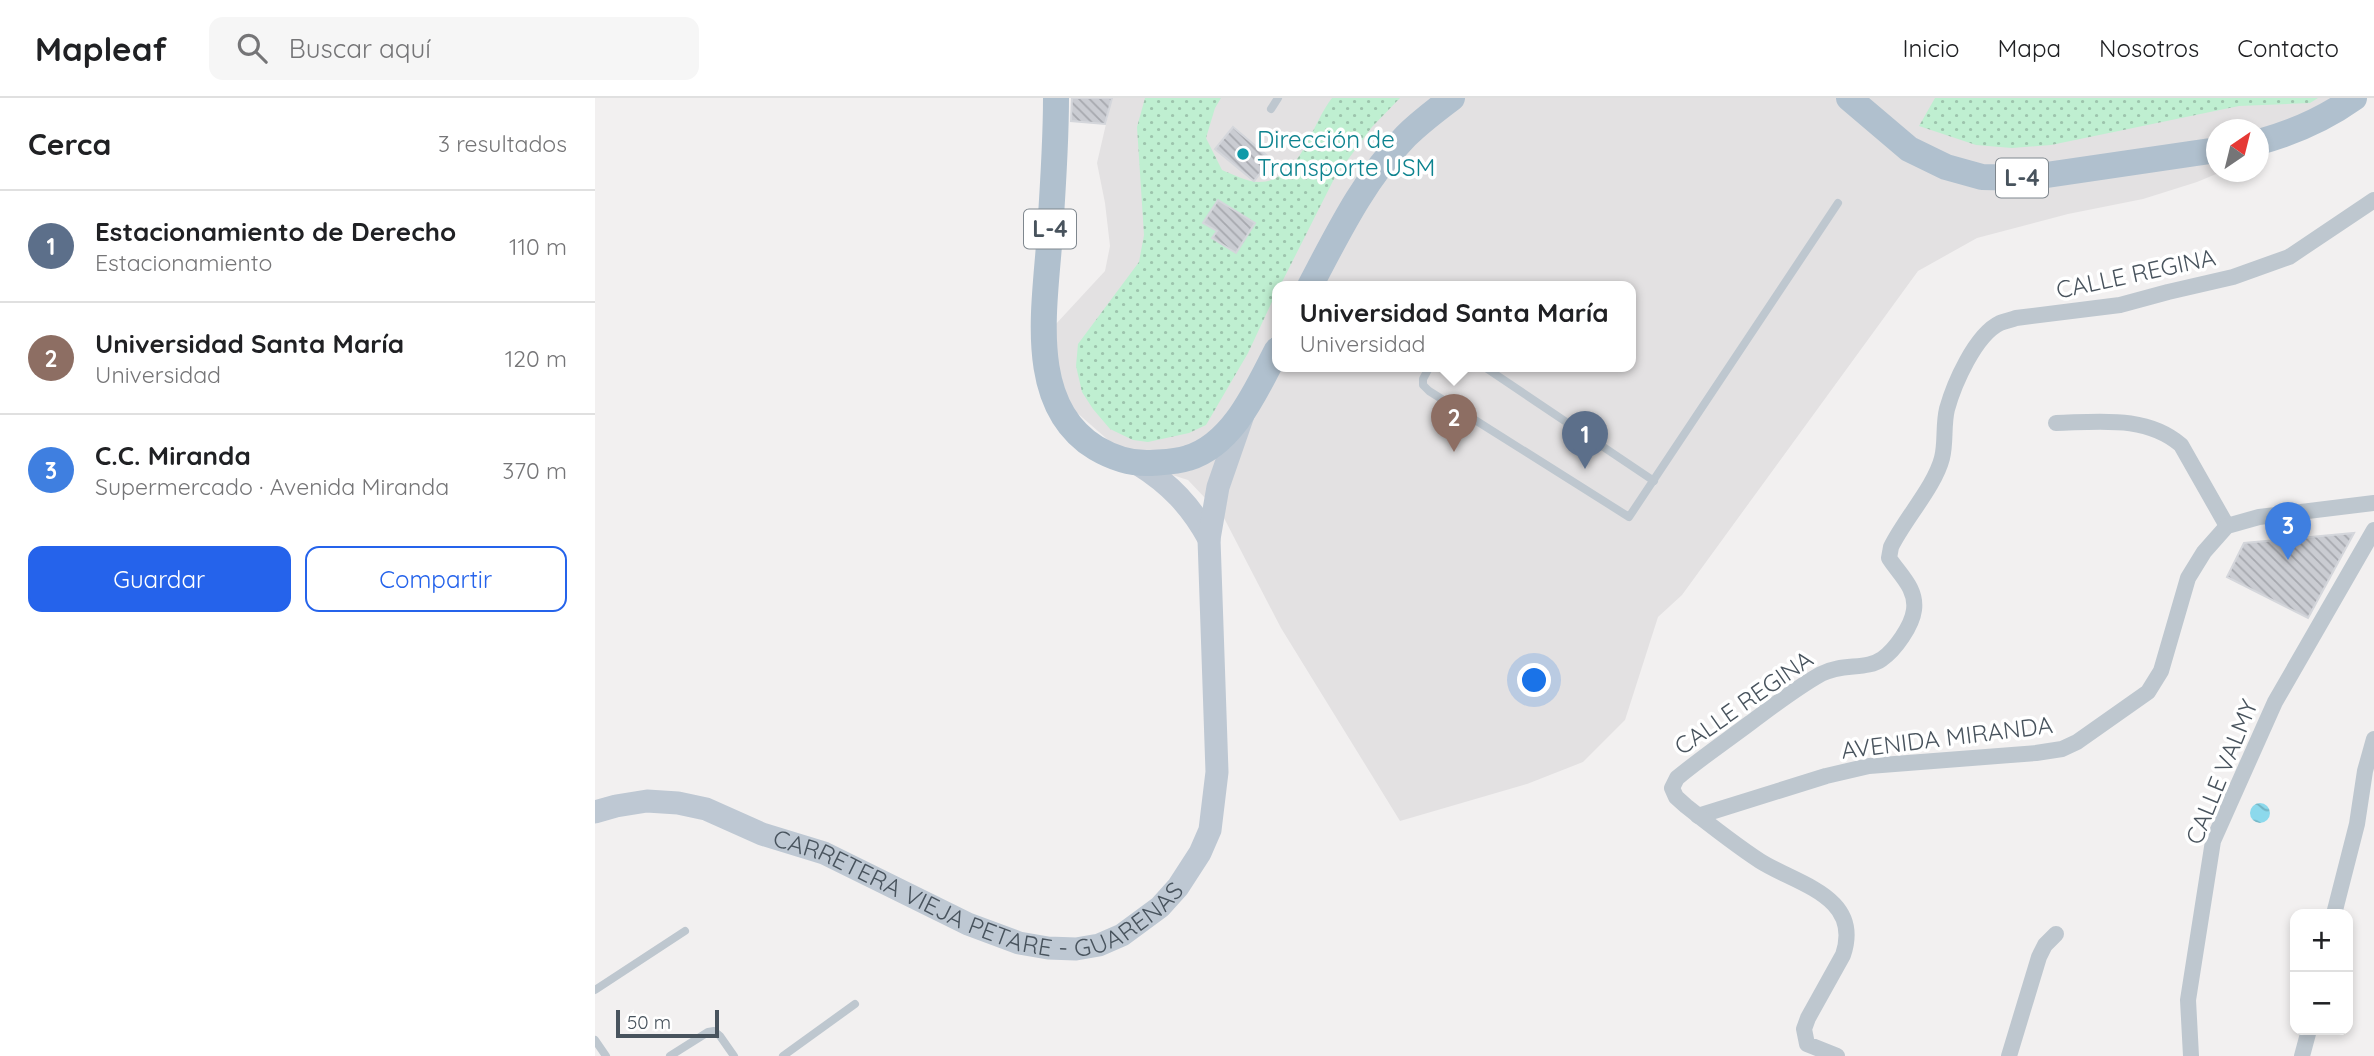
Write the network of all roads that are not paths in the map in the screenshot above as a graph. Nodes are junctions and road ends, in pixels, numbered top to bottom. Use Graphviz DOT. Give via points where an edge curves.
graph roads {
  1 [pos="1056,98"];
  2 [pos="1278,98"];
  3 [pos="1452,98"];
  4 [pos="1849,98"];
  5 [pos="2354,98"];
  6 [pos="1271,109"];
  7 [pos="2269,138"];
  8 [pos="2206,152"];
  9 [pos="2374,200"];
  10 [pos="1838,203"];
  11 [pos="1313,281"];
  12 [pos="1272,359"];
  13 [pos="1427,372"];
  14 [pos="1492,372"];
  15 [pos="1243,414"];
  16 [pos="2056,424"];
  17 [pos="1138,464"];
  18 [pos="1654,481"];
  19 [pos="2374,503"];
  20 [pos="2227,526"];
  21 [pos="2374,530"];
  22 [pos="1209,539"];
  23 [pos="2374,739"];
  24 [pos="595,813"];
  25 [pos="1698,816"];
  26 [pos="2335,909"];
  27 [pos="685,931"];
  28 [pos="2056,934"];
  29 [pos="595,990"];
  30 [pos="855,1004"];
  31 [pos="2308,1035"];
  32 [pos="595,1040"];
  33 [pos="606,1056"];
  34 [pos="670,1056"];
  35 [pos="734,1056"];
  36 [pos="783,1056"];
  37 [pos="1837,1056"];
  38 [pos="2009,1056"];
  39 [pos="2191,1056"];
  40 [pos="2302,1056"];
  1 -- 17 [label="main road, L-4" via="1043,323 1047,369 1056,404 1072,430 1099,450"];
  2 -- 6 [label="lane"];
  3 -- 11 [label="main road" via="1405,137 1370,179"];
  4 -- 8 [label="main road, L-4" via="1927,160 1982,177 2027,178"];
  5 -- 7 [label="main road"];
  9 -- 25 [label="street, CALLE REGINA" via="2289,257 2234,277 2120,306 2016,318 1988,332 1974,348 1947,410 1943,457 1936,474 1891,547 1889,558 1912,593 1914,609 1909,624 1885,657 1874,664 1839,666 1821,674 1677,778 1672,788 1676,797"];
  10 -- 18 [label="lane"];
  12 -- 15 [label="main road, L-4"];
  13 -- 18 [label="lane" via="1423,385 1429,391 1629,517"];
  14 -- 18 [label="lane"];
  15 -- 17 [label="main road, L-4" via="1199,454"];
  15 -- 22 [label="main road, CARRETERA VIEJA PETARE - GUARENAS" via="1218,487"];
  16 -- 20 [label="street" via="2131,423 2171,437 2181,445"];
  17 -- 22 [label="main road" via="1179,495"];
  19 -- 20 [label="street" via="2259,517"];
  20 -- 25 [label="street, AVENIDA MIRANDA" via="2188,578 2161,671 2148,692 2077,742 2035,753 1868,766"];
  21 -- 39 [label="street, CALLE VALMY" via="2275,702 2213,841 2188,1000"];
  22 -- 24 [label="main road, CARRETERA VIEJA PETARE - GUARENAS" via="1217,772 1210,830 1189,871 1160,907 1122,935 1076,949 1019,943 896,891 824,853 762,834 706,809 647,802"];
  23 -- 26 [label="street"];
  25 -- 37 [label="street, CALLE REGINA" via="1761,861 1822,893 1843,917 1847,944 1804,1029 1807,1044"];
  27 -- 29 [label="lane"];
  28 -- 38 [label="street" via="2039,957"];
  30 -- 36 [label="lane"];
  31 -- 40 [label="street"];
  32 -- 33 [label="lane"];
  34 -- 35 [label="lane" via="714,1031"];
}
